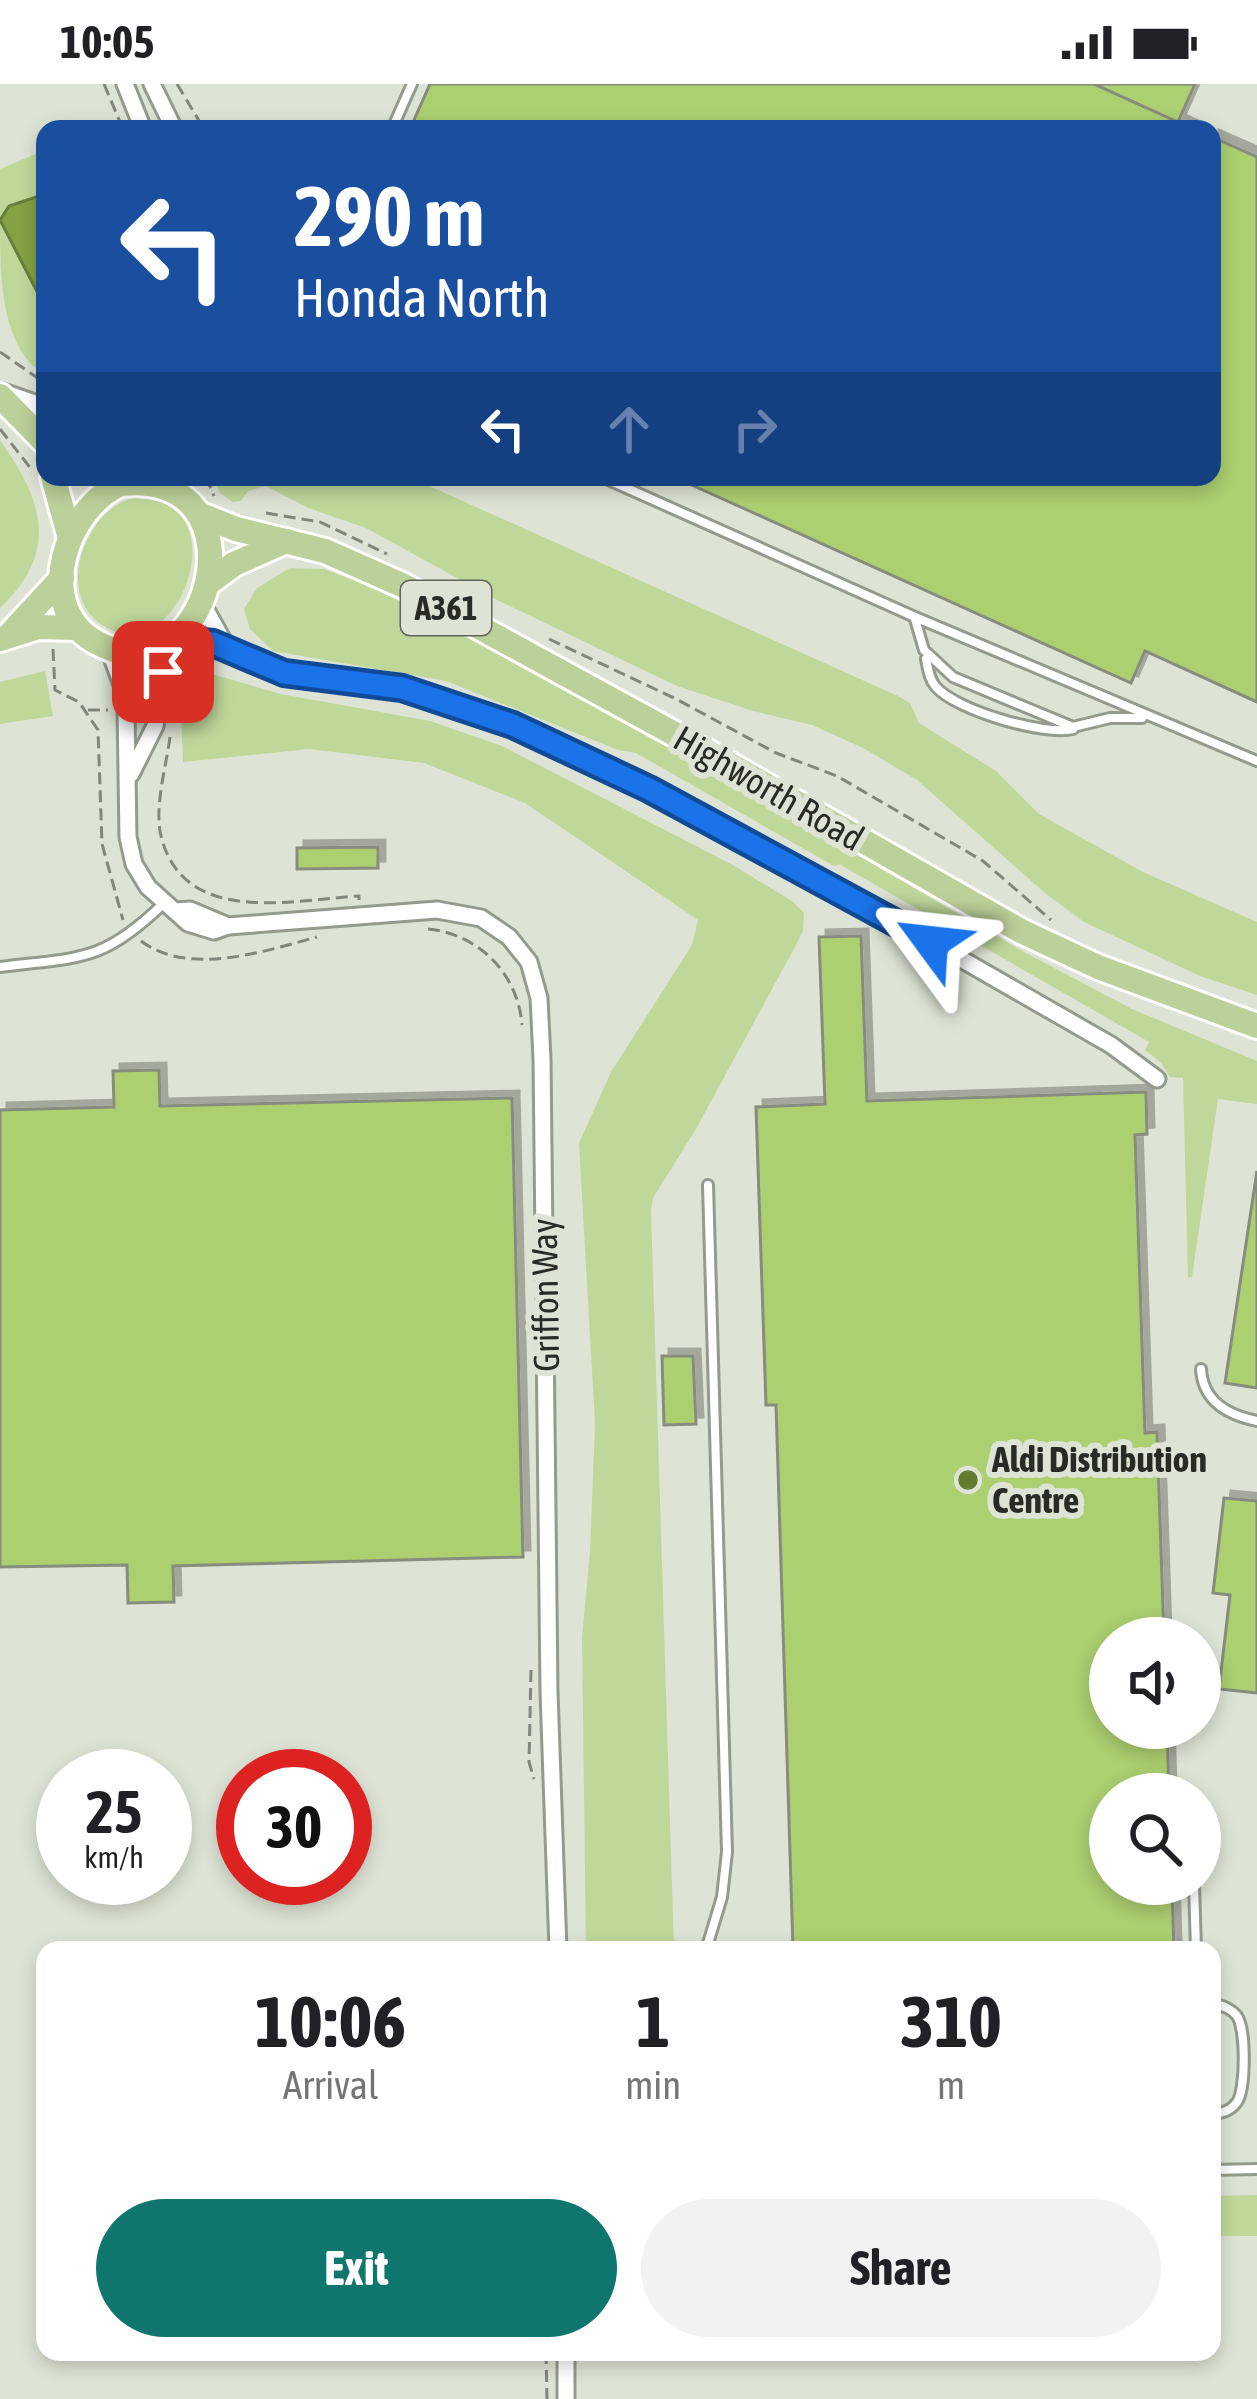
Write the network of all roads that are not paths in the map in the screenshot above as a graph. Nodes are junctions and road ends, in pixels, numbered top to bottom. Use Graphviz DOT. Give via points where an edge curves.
graph roads {
  1 [pos="124,84"];
  2 [pos="152,84"];
  3 [pos="412,84"];
  4 [pos="139,120"];
  5 [pos="170,120"];
  6 [pos="396,120"];
  7 [pos="0,394"];
  8 [pos="36,423"];
  9 [pos="48,486"];
  10 [pos="121,486"];
  11 [pos="622,486"];
  12 [pos="181,488"];
  13 [pos="211,509"];
  14 [pos="70,538"];
  15 [pos="286,542"];
  16 [pos="62,578"];
  17 [pos="204,592"];
  18 [pos="915,617"];
  19 [pos="65,627"];
  20 [pos="5,636"];
  21 [pos="173,640"];
  22 [pos="109,649"];
  23 [pos="228,649"];
  24 [pos="924,650"];
  25 [pos="1150,719"];
  26 [pos="1080,727"];
  27 [pos="1257,761"];
  28 [pos="129,776"];
  29 [pos="170,907"];
  30 [pos="0,968"];
  31 [pos="1257,1026"];
  32 [pos="1156,1079"];
  33 [pos="708,1185"];
  34 [pos="1201,1369"];
  35 [pos="1257,1421"];
  36 [pos="1195,1905"];
  37 [pos="558,1941"];
  38 [pos="709,1941"];
  39 [pos="1196,1941"];
  40 [pos="1221,2005"];
  41 [pos="1221,2112"];
  42 [pos="1257,2169"];
  43 [pos="1221,2170"];
  44 [pos="566,2361"];
  45 [pos="566,2399"];
  1 -- 4 [label="street"];
  2 -- 5 [label="street"];
  3 -- 6 [label="lane"];
  7 -- 8 [label="main road"];
  9 -- 14 [label="main road"];
  10 -- 14 [label="main road" via="94,500"];
  11 -- 18 [label="lane"];
  12 -- 13 [label="main road"];
  13 -- 15 [label="main road, Highworth Road / A361"];
  13 -- 17 [label="main road"];
  14 -- 16 [label="main road"];
  15 -- 17 [label="main road" via="234,564"];
  15 -- 31 [label="main road, Highworth Road / A361" via="357,564 472,622 1021,931"];
  16 -- 19 [label="main road"];
  16 -- 20 [label="main road"];
  17 -- 21 [label="main road"];
  17 -- 23 [label="street"];
  18 -- 24 [label="lane"];
  18 -- 25 [label="lane"];
  19 -- 20 [label="main road"];
  19 -- 22 [label="main road"];
  21 -- 22 [label="main road" via="136,652"];
  21 -- 23 [label="street"];
  21 -- 28 [label="street" via="155,726"];
  22 -- 28 [label="street" via="124,698"];
  23 -- 32 [label="street" via="284,673 428,695 548,739 867,905"];
  24 -- 26 [label="lane" via="953,677"];
  24 -- 26 [label="lane" via="934,685 958,700 1035,730"];
  25 -- 26 [label="lane"];
  25 -- 27 [label="lane"];
  28 -- 29 [label="street" via="130,853 140,877"];
  29 -- 30 [label="lane" via="99,953"];
  29 -- 37 [label="street, Griffon Way" via="228,926 456,911 509,937 529,962 541,1021"];
  33 -- 38 [label="lane" via="727,1852"];
  34 -- 35 [label="lane" via="1219,1406"];
  36 -- 39 [label="lane"];
  40 -- 41 [label="lane" via="1238,2016 1243,2061 1236,2103"];
  42 -- 43 [label="lane"];
  44 -- 45 [label="street"];
}
